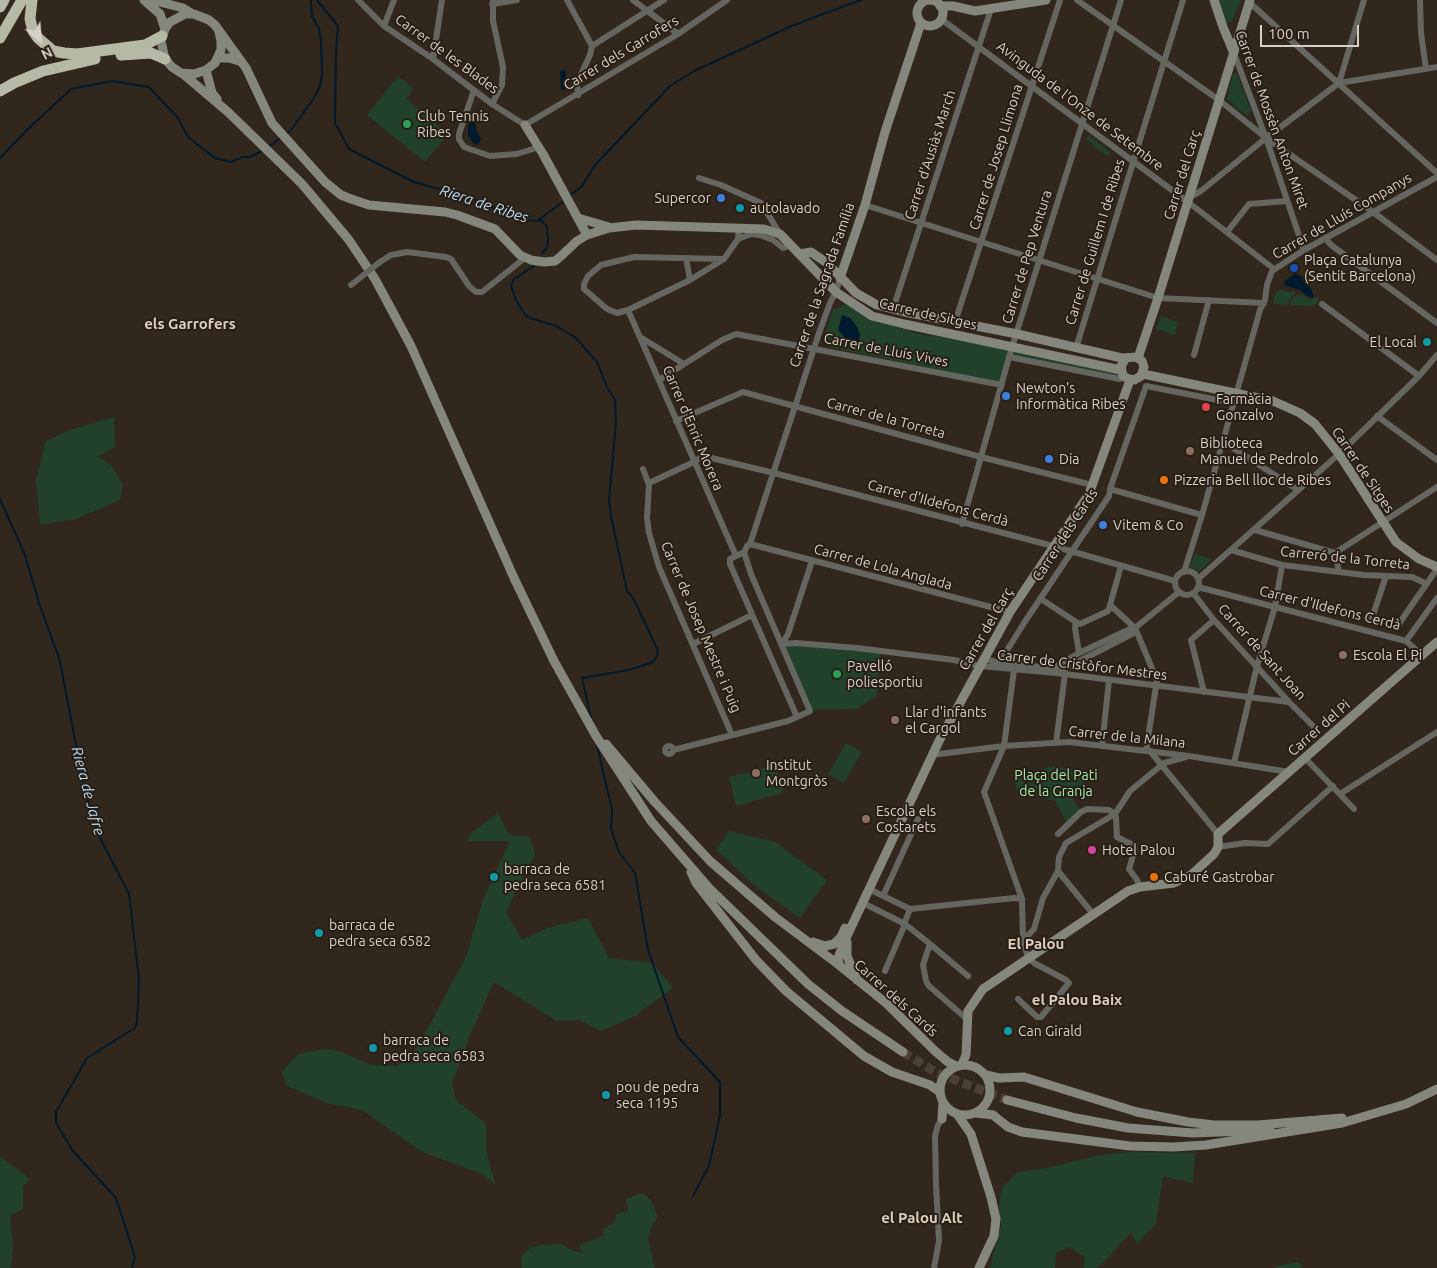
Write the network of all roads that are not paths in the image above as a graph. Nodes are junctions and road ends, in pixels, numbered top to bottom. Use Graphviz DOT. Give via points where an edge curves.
graph roads {
  1 [pos="4,0"];
  2 [pos="22,0"];
  3 [pos="32,0"];
  4 [pos="144,0"];
  5 [pos="152,0"];
  6 [pos="358,0"];
  7 [pos="394,0"];
  8 [pos="442,0"];
  9 [pos="517,0"];
  10 [pos="567,0"];
  11 [pos="633,0"];
  12 [pos="664,0"];
  13 [pos="727,0"];
  14 [pos="1046,0"];
  15 [pos="1060,0"];
  16 [pos="1077,0"];
  17 [pos="1121,0"];
  18 [pos="1183,0"];
  19 [pos="1214,0"];
  20 [pos="1364,0"];
  21 [pos="1420,0"];
  22 [pos="1249,1"];
  23 [pos="492,2"];
  24 [pos="940,6"];
  25 [pos="0,7"];
  26 [pos="991,9"];
  27 [pos="648,11"];
  28 [pos="194,14"];
  29 [pos="941,19"];
  30 [pos="921,23"];
  31 [pos="384,26"];
  32 [pos="1112,26"];
  33 [pos="164,32"];
  34 [pos="219,32"];
  35 [pos="678,34"];
  36 [pos="0,38"];
  37 [pos="592,46"];
  38 [pos="980,47"];
  39 [pos="1233,51"];
  40 [pos="218,58"];
  41 [pos="165,59"];
  42 [pos="433,59"];
  43 [pos="239,61"];
  44 [pos="1164,62"];
  45 [pos="1437,67"];
  46 [pos="1426,69"];
  47 [pos="206,70"];
  48 [pos="181,73"];
  49 [pos="1339,83"];
  50 [pos="1032,85"];
  51 [pos="474,90"];
  52 [pos="0,91"];
  53 [pos="578,95"];
  54 [pos="1219,100"];
  55 [pos="492,104"];
  56 [pos="228,112"];
  57 [pos="1082,123"];
  58 [pos="526,125"];
  59 [pos="1266,138"];
  60 [pos="538,147"];
  61 [pos="1133,162"];
  62 [pos="1437,173"];
  63 [pos="1437,177"];
  64 [pos="699,178"];
  65 [pos="1189,199"];
  66 [pos="1287,201"];
  67 [pos="865,205"];
  68 [pos="1373,212"];
  69 [pos="578,218"];
  70 [pos="921,223"];
  71 [pos="740,227"];
  72 [pos="610,228"];
  73 [pos="1227,232"];
  74 [pos="780,234"];
  75 [pos="587,235"];
  76 [pos="1325,238"];
  77 [pos="738,239"];
  78 [pos="982,242"];
  79 [pos="572,245"];
  80 [pos="791,245"];
  81 [pos="1304,250"];
  82 [pos="800,254"];
  83 [pos="526,257"];
  84 [pos="686,258"];
  85 [pos="724,258"];
  86 [pos="1040,260"];
  87 [pos="1437,260"];
  88 [pos="1274,269"];
  89 [pos="840,278"];
  90 [pos="1097,279"];
  91 [pos="690,280"];
  92 [pos="351,285"];
  93 [pos="836,292"];
  94 [pos="1158,298"];
  95 [pos="1209,300"];
  96 [pos="1264,303"];
  97 [pos="1322,304"];
  98 [pos="894,309"];
  99 [pos="628,310"];
  100 [pos="955,322"];
  101 [pos="1437,323"];
  102 [pos="1016,334"];
  103 [pos="640,337"];
  104 [pos="1012,347"];
  105 [pos="1076,348"];
  106 [pos="814,349"];
  107 [pos="1194,355"];
  108 [pos="1009,357"];
  109 [pos="1126,358"];
  110 [pos="1138,358"];
  111 [pos="1436,358"];
  112 [pos="684,364"];
  113 [pos="1143,374"];
  114 [pos="1125,376"];
  115 [pos="1419,376"];
  116 [pos="659,380"];
  117 [pos="1002,385"];
  118 [pos="1146,386"];
  119 [pos="1234,398"];
  120 [pos="796,406"];
  121 [pos="1377,416"];
  122 [pos="676,421"];
  123 [pos="1222,441"];
  124 [pos="1339,454"];
  125 [pos="981,457"];
  126 [pos="1437,460"];
  127 [pos="694,462"];
  128 [pos="643,469"];
  129 [pos="774,473"];
  130 [pos="649,483"];
  131 [pos="1092,485"];
  132 [pos="1437,486"];
  133 [pos="1110,489"];
  134 [pos="1298,490"];
  135 [pos="1202,515"];
  136 [pos="1382,522"];
  137 [pos="962,524"];
  138 [pos="1255,530"];
  139 [pos="750,544"];
  140 [pos="1053,546"];
  141 [pos="1231,550"];
  142 [pos="1071,552"];
  143 [pos="744,553"];
  144 [pos="1335,553"];
  145 [pos="736,556"];
  146 [pos="812,561"];
  147 [pos="1282,565"];
  148 [pos="1121,566"];
  149 [pos="1437,568"];
  150 [pos="1184,572"];
  151 [pos="1339,572"];
  152 [pos="1386,576"];
  153 [pos="1198,579"];
  154 [pos="1175,581"];
  155 [pos="1427,584"];
  156 [pos="1198,587"];
  157 [pos="1179,592"];
  158 [pos="1193,593"];
  159 [pos="1437,598"];
  160 [pos="1041,599"];
  161 [pos="1110,605"];
  162 [pos="1275,606"];
  163 [pos="1010,612"];
  164 [pos="752,615"];
  165 [pos="1214,620"];
  166 [pos="1372,621"];
  167 [pos="1076,622"];
  168 [pos="1398,625"];
  169 [pos="1135,628"];
  170 [pos="1406,641"];
  171 [pos="1437,642"];
  172 [pos="693,644"];
  173 [pos="782,644"];
  174 [pos="1079,653"];
  175 [pos="1422,655"];
  176 [pos="982,663"];
  177 [pos="999,663"];
  178 [pos="1257,666"];
  179 [pos="1014,670"];
  180 [pos="1056,673"];
  181 [pos="1065,674"];
  182 [pos="1109,680"];
  183 [pos="1156,686"];
  184 [pos="1204,692"];
  185 [pos="1249,698"];
  186 [pos="1289,702"];
  187 [pos="797,717"];
  188 [pos="1314,726"];
  189 [pos="1437,732"];
  190 [pos="732,735"];
  191 [pos="596,736"];
  192 [pos="1056,742"];
  193 [pos="1004,746"];
  194 [pos="1102,746"];
  195 [pos="673,750"];
  196 [pos="1148,751"];
  197 [pos="931,755"];
  198 [pos="1189,756"];
  199 [pos="1305,758"];
  200 [pos="1234,763"];
  201 [pos="1162,766"];
  202 [pos="1289,772"];
  203 [pos="1333,786"];
  204 [pos="1340,794"];
  205 [pos="1354,809"];
  206 [pos="1115,814"];
  207 [pos="918,819"];
  208 [pos="1058,834"];
  209 [pos="1218,834"];
  210 [pos="1218,847"];
  211 [pos="690,867"];
  212 [pos="1058,871"];
  213 [pos="1140,887"];
  214 [pos="867,895"];
  215 [pos="883,896"];
  216 [pos="1022,899"];
  217 [pos="910,909"];
  218 [pos="1093,914"];
  219 [pos="904,924"];
  220 [pos="803,937"];
  221 [pos="846,938"];
  222 [pos="1023,941"];
  223 [pos="930,944"];
  224 [pos="1028,957"];
  225 [pos="839,966"];
  226 [pos="885,971"];
  227 [pos="968,976"];
  228 [pos="857,980"];
  229 [pos="1018,1000"];
  230 [pos="968,1020"];
  231 [pos="967,1044"];
  232 [pos="935,1051"];
  233 [pos="903,1052"];
  234 [pos="959,1065"];
  235 [pos="982,1071"];
  236 [pos="944,1076"];
  237 [pos="1437,1089"];
  238 [pos="940,1092"];
  239 [pos="1007,1100"];
  240 [pos="943,1102"];
  241 [pos="954,1112"];
  242 [pos="974,1114"];
  243 [pos="1342,1118"];
  244 [pos="942,1119"];
  245 [pos="971,1134"];
  246 [pos="934,1268"];
  247 [pos="979,1268"];
  1 -- 25 [label="highway"];
  2 -- 36 [label="highway"];
  3 -- 33 [label="highway" via="30,19 33,31 54,51 64,54 145,45"];
  4 -- 33 [label="street" via="160,14"];
  5 -- 28 [label="street"];
  6 -- 31 [label="street, Carrer de les Blades"];
  7 -- 31 [label="street"];
  8 -- 42 [label="street"];
  9 -- 23 [label="street"];
  10 -- 37 [label="street"];
  11 -- 27 [label="street"];
  12 -- 27 [label="street"];
  13 -- 35 [label="street, Carrer dels Garrofers"];
  14 -- 26 [label="street"];
  15 -- 50 [label="street, Carrer de Josep Llimona"];
  16 -- 32 [label="street"];
  17 -- 32 [label="street, Carrer de Pep Ventura"];
  18 -- 44 [label="street, Carrer de Guillem I de Ribes"];
  19 -- 39 [label="street, Carrer de Mossèn Anton Miret"];
  20 -- 49 [label="street"];
  21 -- 46 [label="street"];
  22 -- 39 [label="street, Carrer del Carç"];
  22 -- 49 [label="street"];
  23 -- 55 [label="street" via="503,67 502,85"];
  24 -- 26 [label="street" via="975,11"];
  24 -- 29 [label="street"];
  24 -- 30 [label="street" via="932,1 922,4 917,10"];
  26 -- 38 [label="street, Carrer d'Ausiàs March"];
  27 -- 35 [label="street"];
  27 -- 37 [label="street"];
  28 -- 33 [label="street" via="177,17"];
  28 -- 34 [label="street" via="209,20"];
  29 -- 30 [label="street" via="930,26"];
  29 -- 38 [label="street, Avinguda de l'Onze de Setembre"];
  30 -- 67 [label="street, Carrer de la Sagrada Família"];
  31 -- 42 [label="street, Carrer de les Blades"];
  32 -- 44 [label="street"];
  32 -- 57 [label="street, Carrer de Pep Ventura"];
  33 -- 41 [label="street" via="161,48"];
  34 -- 40 [label="street" via="221,50"];
  34 -- 43 [label="street"];
  35 -- 53 [label="street, Carrer dels Garrofers"];
  37 -- 53 [label="street" via="577,84"];
  38 -- 50 [label="street, Avinguda de l'Onze de Setembre"];
  38 -- 70 [label="street, Carrer d'Ausiàs March"];
  39 -- 54 [label="street, Carrer del Carç"];
  39 -- 59 [label="street, Carrer de Mossèn Anton Miret"];
  40 -- 43 [label="street"];
  40 -- 47 [label="street"];
  41 -- 48 [label="street"];
  41 -- 52 [label="highway" via="145,53 81,61 32,76"];
  42 -- 51 [label="street, Carrer de les Blades"];
  43 -- 83 [label="street" via="251,77 272,122 324,182 341,194 370,205 458,216 495,229"];
  44 -- 54 [label="street"];
  44 -- 61 [label="street, Carrer de Guillem I de Ribes"];
  45 -- 46 [label="street"];
  46 -- 49 [label="street"];
  47 -- 48 [label="street" via="194,74"];
  47 -- 56 [label="street" via="212,92"];
  48 -- 56 [label="street"];
  49 -- 59 [label="street"];
  49 -- 62 [label="street"];
  50 -- 57 [label="street, Avinguda de l'Onze de Setembre"];
  50 -- 78 [label="street, Carrer de Josep Llimona"];
  51 -- 55 [label="street, Carrer de les Blades"];
  51 -- 60 [label="street" via="459,134 464,147 490,156 517,154"];
  53 -- 58 [label="street, Carrer dels Garrofers"];
  54 -- 59 [label="street"];
  54 -- 65 [label="street, Carrer del Carç"];
  55 -- 58 [label="street, Carrer de les Blades"];
  56 -- 191 [label="street" via="314,197 375,279 411,346 522,595"];
  57 -- 61 [label="street, Avinguda de l'Onze de Setembre"];
  57 -- 86 [label="street, Carrer de Pep Ventura"];
  58 -- 60 [label="street"];
  59 -- 65 [label="street"];
  59 -- 66 [label="street, Carrer de Mossèn Anton Miret"];
  59 -- 68 [label="street"];
  60 -- 69 [label="street"];
  61 -- 65 [label="street, Avinguda de l'Onze de Setembre"];
  61 -- 90 [label="street, Carrer de Guillem I de Ribes"];
  63 -- 68 [label="street, Carrer de Lluís Companys"];
  64 -- 74 [label="street" via="760,203"];
  65 -- 73 [label="street, Avinguda de l'Onze de Setembre"];
  65 -- 94 [label="street, Carrer del Carç"];
  66 -- 73 [label="street" via="1250,204"];
  66 -- 81 [label="street, Carrer de Mossèn Anton Miret"];
  67 -- 70 [label="street"];
  67 -- 89 [label="street, Carrer de la Sagrada Família"];
  68 -- 76 [label="street, Carrer de Lluís Companys"];
  68 -- 87 [label="street"];
  69 -- 72 [label="street"];
  69 -- 75 [label="street"];
  69 -- 79 [label="street"];
  70 -- 78 [label="street"];
  70 -- 98 [label="street, Carrer d'Ausiàs March"];
  71 -- 72 [label="street" via="636,225"];
  71 -- 74 [label="street"];
  71 -- 77 [label="street"];
  72 -- 75 [label="street"];
  73 -- 88 [label="street, Avinguda de l'Onze de Setembre"];
  74 -- 80 [label="street, Carrer de Sitges"];
  75 -- 79 [label="street"];
  76 -- 81 [label="street, Carrer de Lluís Companys"];
  76 -- 101 [label="street"];
  77 -- 80 [label="street" via="751,234 760,235 784,248"];
  77 -- 85 [label="street"];
  78 -- 86 [label="street"];
  78 -- 100 [label="street, Carrer de Josep Llimona"];
  79 -- 83 [label="street" via="555,260 537,262"];
  80 -- 82 [label="street, Carrer de Sitges"];
  81 -- 88 [label="street, Carrer de Lluís Companys"];
  82 -- 89 [label="street" via="811,252"];
  82 -- 93 [label="street, Carrer de Sitges"];
  83 -- 92 [label="street, bridge" via="482,292 476,292 469,286 446,257 407,252 391,255"];
  84 -- 85 [label="street"];
  84 -- 91 [label="street"];
  84 -- 99 [label="street" via="634,256 600,265 584,284 584,289 606,309 617,313"];
  85 -- 91 [label="street"];
  86 -- 90 [label="street"];
  86 -- 102 [label="street, Carrer de Pep Ventura"];
  88 -- 96 [label="street, Carrer de Lluís Companys"];
  89 -- 93 [label="street, Carrer de la Sagrada Família"];
  89 -- 98 [label="street" via="869,301"];
  90 -- 94 [label="street"];
  90 -- 105 [label="street, Carrer de Guillem I de Ribes"];
  91 -- 99 [label="street"];
  93 -- 104 [label="street, Carrer de Sitges" via="872,316"];
  93 -- 106 [label="street, Carrer de la Sagrada Família"];
  94 -- 95 [label="street"];
  94 -- 110 [label="street, Carrer del Carç"];
  95 -- 96 [label="street"];
  95 -- 107 [label="street"];
  96 -- 119 [label="street, Carrer de Lluís Companys"];
  97 -- 115 [label="street"];
  98 -- 100 [label="street"];
  99 -- 103 [label="street, Carrer d'Enric Morera"];
  100 -- 102 [label="street"];
  102 -- 104 [label="street, Carrer de Pep Ventura"];
  102 -- 105 [label="street"];
  103 -- 112 [label="street"];
  103 -- 116 [label="street, Carrer d'Enric Morera"];
  104 -- 108 [label="street, Carrer de Pep Ventura"];
  104 -- 114 [label="street, Carrer de Sitges"];
  105 -- 109 [label="street"];
  106 -- 112 [label="street, Carrer de Lluís Vives" via="736,334"];
  106 -- 117 [label="street, Carrer de Lluís Vives"];
  106 -- 120 [label="street, Carrer de la Sagrada Família"];
  108 -- 114 [label="street" via="1120,379"];
  108 -- 117 [label="street, Carrer de Pep Ventura"];
  109 -- 110 [label="street"];
  109 -- 114 [label="street" via="1121,364"];
  110 -- 113 [label="street" via="1144,367"];
  111 -- 115 [label="street"];
  112 -- 116 [label="street, Carrer de Lluís Vives"];
  113 -- 114 [label="street" via="1137,379"];
  113 -- 119 [label="street, Carrer de Sitges"];
  114 -- 131 [label="street, Carrer del Carç"];
  115 -- 121 [label="street"];
  116 -- 122 [label="street, Carrer d'Enric Morera"];
  117 -- 125 [label="street, Carrer de Pep Ventura"];
  118 -- 119 [label="street, Carrer de Sitges"];
  118 -- 133 [label="street, Carrer dels Cards"];
  119 -- 123 [label="street, Carrer de Lluís Companys"];
  119 -- 124 [label="street, Carrer de Sitges" via="1273,401 1300,413 1314,424"];
  120 -- 122 [label="street, Carrer de la Torreta" via="743,392"];
  120 -- 125 [label="street, Carrer de la Torreta"];
  120 -- 129 [label="street, Carrer de la Sagrada Família"];
  121 -- 124 [label="street"];
  121 -- 126 [label="street"];
  122 -- 127 [label="street, Carrer d'Enric Morera"];
  123 -- 134 [label="street"];
  123 -- 135 [label="street, Carrer de Lluís Companys"];
  124 -- 134 [label="street"];
  124 -- 136 [label="street, Carrer de Sitges"];
  125 -- 131 [label="street, Carrer de la Torreta"];
  125 -- 137 [label="street, Carrer de Pep Ventura"];
  127 -- 129 [label="street, Carrer d'Ildefons Cerdà" via="703,456"];
  127 -- 130 [label="street, Carrer d'Ildefons Cerdà"];
  127 -- 145 [label="street, Carrer d'Enric Morera"];
  128 -- 130 [label="street, Carrer de Josep Mestre i Puig"];
  129 -- 137 [label="street, Carrer d'Ildefons Cerdà"];
  129 -- 139 [label="street, Carrer de la Sagrada Família"];
  130 -- 172 [label="street, Carrer de Josep Mestre i Puig" via="647,518 652,546"];
  131 -- 140 [label="street, Carrer del Carç"];
  132 -- 136 [label="street"];
  133 -- 135 [label="street"];
  133 -- 142 [label="street, Carrer dels Cards" via="1109,496"];
  134 -- 138 [label="street"];
  135 -- 150 [label="street, Carrer de Lluís Companys"];
  136 -- 144 [label="street"];
  136 -- 149 [label="street, Carrer de Sitges" via="1396,542"];
  137 -- 140 [label="street, Carrer d'Ildefons Cerdà"];
  138 -- 141 [label="street"];
  138 -- 144 [label="street"];
  139 -- 143 [label="street, Carrer de la Sagrada Família"];
  139 -- 146 [label="street, Carrer de Lola Anglada"];
  140 -- 142 [label="street, Carrer d'Ildefons Cerdà"];
  140 -- 163 [label="street, Carrer del Carç"];
  141 -- 147 [label="street, Carreró de la Torreta"];
  141 -- 153 [label="street"];
  142 -- 148 [label="street, Carrer d'Ildefons Cerdà"];
  142 -- 160 [label="street, Carrer dels Cards"];
  143 -- 145 [label="street"];
  143 -- 173 [label="street"];
  144 -- 151 [label="street"];
  145 -- 164 [label="street, Carrer d'Enric Morera" via="729,560"];
  146 -- 163 [label="street, Carrer de Lola Anglada"];
  146 -- 173 [label="street"];
  147 -- 151 [label="street, Carreró de la Torreta"];
  147 -- 162 [label="street"];
  148 -- 154 [label="street, Carrer d'Ildefons Cerdà"];
  148 -- 161 [label="street"];
  149 -- 155 [label="street"];
  150 -- 153 [label="street" via="1192,573"];
  150 -- 154 [label="street"];
  151 -- 152 [label="street, Carreró de la Torreta"];
  152 -- 155 [label="street, Carreró de la Torreta" via="1412,577"];
  152 -- 166 [label="street"];
  153 -- 156 [label="street"];
  154 -- 157 [label="street"];
  155 -- 168 [label="street"];
  156 -- 158 [label="street"];
  156 -- 162 [label="street, Carrer d'Ildefons Cerdà"];
  157 -- 158 [label="street"];
  157 -- 169 [label="street"];
  158 -- 165 [label="street, Carrer de Sant Joan"];
  159 -- 170 [label="street"];
  160 -- 167 [label="street"];
  160 -- 177 [label="street, Carrer dels Cards"];
  161 -- 167 [label="street" via="1108,611 1080,624"];
  161 -- 169 [label="street"];
  162 -- 170 [label="street, Carrer d'Ildefons Cerdà"];
  162 -- 178 [label="street"];
  163 -- 176 [label="street, Carrer del Carç"];
  164 -- 172 [label="street"];
  164 -- 187 [label="street, Carrer d'Enric Morera"];
  165 -- 178 [label="street, Carrer de Sant Joan"];
  165 -- 184 [label="street" via="1191,640"];
  167 -- 174 [label="street"];
  169 -- 174 [label="street"];
  169 -- 180 [label="street" via="1132,634"];
  169 -- 183 [label="street" via="1157,680"];
  170 -- 175 [label="street, Carrer d'Ildefons Cerdà"];
  171 -- 175 [label="street, Carrer del Pi"];
  172 -- 190 [label="street, Carrer de Josep Mestre i Puig"];
  173 -- 176 [label="street, Carrer de Cristòfor Mestres" via="857,648"];
  173 -- 187 [label="street" via="810,711"];
  174 -- 177 [label="street" via="1053,668"];
  175 -- 199 [label="street, Carrer del Pi"];
  176 -- 177 [label="street"];
  176 -- 179 [label="street, Carrer de Cristòfor Mestres"];
  176 -- 197 [label="street, Carrer del Carç"];
  178 -- 185 [label="street"];
  178 -- 186 [label="street, Carrer de Sant Joan"];
  179 -- 180 [label="street, Carrer de Cristòfor Mestres"];
  179 -- 193 [label="street"];
  180 -- 181 [label="street, Carrer de Cristòfor Mestres"];
  181 -- 182 [label="street, Carrer de Cristòfor Mestres"];
  181 -- 192 [label="street"];
  182 -- 183 [label="street, Carrer de Cristòfor Mestres"];
  182 -- 194 [label="street"];
  183 -- 184 [label="street, Carrer de Cristòfor Mestres"];
  183 -- 196 [label="street"];
  184 -- 185 [label="street, Carrer de Cristòfor Mestres"];
  185 -- 186 [label="street, Carrer de Cristòfor Mestres"];
  185 -- 200 [label="street"];
  186 -- 188 [label="street, Carrer de Sant Joan"];
  187 -- 190 [label="street"];
  189 -- 204 [label="street"];
  190 -- 195 [label="street"];
  191 -- 211 [label="street" via="646,813"];
  191 -- 220 [label="street" via="610,747 710,861"];
  192 -- 193 [label="street, Carrer de la Milana"];
  192 -- 194 [label="street, Carrer de la Milana"];
  193 -- 197 [label="street, Carrer de la Milana"];
  193 -- 216 [label="street" via="984,792"];
  194 -- 196 [label="street, Carrer de la Milana"];
  196 -- 198 [label="street, Carrer de la Milana"];
  196 -- 201 [label="street"];
  197 -- 214 [label="street, Carrer del Carç"];
  198 -- 200 [label="street, Carrer de la Milana"];
  198 -- 201 [label="street"];
  199 -- 202 [label="street, Carrer del Pi"];
  199 -- 203 [label="street"];
  200 -- 202 [label="street, Carrer de la Milana"];
  201 -- 206 [label="street" via="1130,791"];
  201 -- 209 [label="street"];
  202 -- 209 [label="street, Carrer del Pi"];
  203 -- 204 [label="street"];
  203 -- 210 [label="street" via="1268,844"];
  204 -- 205 [label="street"];
  206 -- 208 [label="street" via="1109,810 1087,809"];
  206 -- 212 [label="street" via="1066,844 1059,857"];
  206 -- 213 [label="street" via="1117,837 1135,849 1129,869"];
  207 -- 215 [label="street"];
  209 -- 210 [label="street"];
  210 -- 213 [label="street" via="1191,874 1174,883"];
  211 -- 233 [label="street" via="808,984"];
  211 -- 238 [label="street" via="696,884 756,960 786,991 864,1056"];
  212 -- 218 [label="street"];
  212 -- 222 [label="street" via="1043,898 1034,929"];
  213 -- 218 [label="street" via="1128,891"];
  214 -- 215 [label="street"];
  214 -- 219 [label="street"];
  214 -- 220 [label="street, Carrer del Carç" via="834,944 825,946"];
  214 -- 221 [label="street, Carrer del Carç"];
  215 -- 217 [label="street"];
  216 -- 217 [label="street"];
  216 -- 222 [label="street"];
  217 -- 219 [label="street"];
  218 -- 224 [label="street"];
  219 -- 223 [label="street"];
  219 -- 226 [label="street"];
  220 -- 225 [label="street, Carrer dels Cards"];
  221 -- 225 [label="street, Carrer del Carç" via="838,958"];
  221 -- 228 [label="street" via="848,956"];
  222 -- 224 [label="street"];
  223 -- 227 [label="street"];
  223 -- 230 [label="street" via="922,965 926,981"];
  224 -- 229 [label="street" via="1069,983 1041,1017"];
  224 -- 230 [label="street" via="983,989 968,1011"];
  225 -- 228 [label="street, Carrer dels Cards"];
  228 -- 232 [label="street, Carrer dels Cards" via="886,1003"];
  230 -- 231 [label="street"];
  231 -- 234 [label="street" via="966,1055"];
  231 -- 235 [label="street"];
  232 -- 234 [label="street, Carrer dels Cards" via="948,1062"];
  232 -- 236 [label="street, Carrer dels Cards"];
  234 -- 235 [label="street"];
  234 -- 236 [label="street"];
  235 -- 242 [label="street" via="991,1088 990,1096"];
  235 -- 243 [label="street" via="999,1078 1024,1077 1136,1112 1188,1122 1258,1125"];
  236 -- 238 [label="street"];
  237 -- 242 [label="street" via="1406,1104 1342,1124 1173,1147 1130,1146 1022,1132 1008,1127 993,1115"];
  237 -- 243 [label="street"];
  238 -- 240 [label="street"];
  239 -- 243 [label="street" via="1103,1124 1193,1133 1279,1129"];
  240 -- 241 [label="street"];
  240 -- 244 [label="street"];
  241 -- 242 [label="street"];
  241 -- 244 [label="street"];
  241 -- 245 [label="street"];
  242 -- 245 [label="street"];
  244 -- 246 [label="street" via="935,1136 939,1241"];
  245 -- 247 [label="street" via="996,1219 994,1236"];
}
